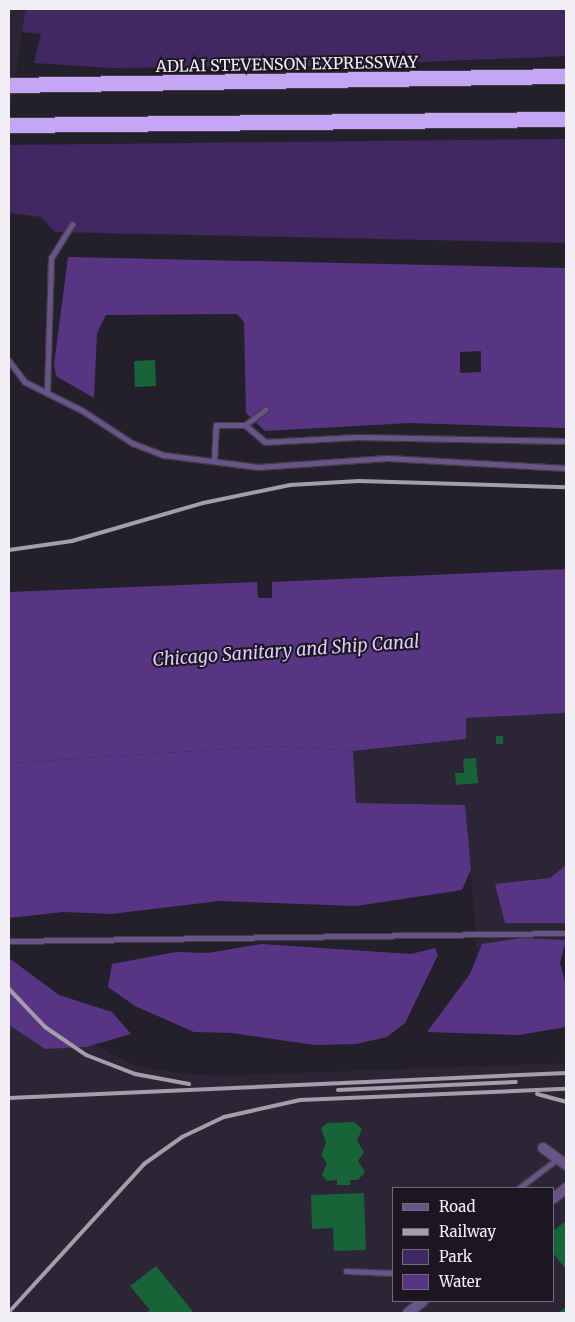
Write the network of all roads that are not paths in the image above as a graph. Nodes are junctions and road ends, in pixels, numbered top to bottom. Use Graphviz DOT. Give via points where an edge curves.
graph roads {
  1 [pos="566,76"];
  2 [pos="9,85"];
  3 [pos="566,118"];
  4 [pos="9,125"];
  5 [pos="72,224"];
  6 [pos="9,361"];
  7 [pos="46,393"];
  8 [pos="266,409"];
  9 [pos="245,425"];
  10 [pos="566,441"];
  11 [pos="214,461"];
  12 [pos="566,468"];
  13 [pos="566,933"];
  14 [pos="9,941"];
  15 [pos="543,1148"];
  16 [pos="557,1158"];
  17 [pos="566,1165"];
  18 [pos="520,1187"];
  19 [pos="566,1188"];
  20 [pos="555,1197"];
  21 [pos="346,1271"];
  22 [pos="392,1273"];
  23 [pos="422,1302"];
  24 [pos="408,1313"];
  1 -- 2 [label="highway, ADLAI STEVENSON EXPRESSWAY"];
  3 -- 4 [label="highway" via="52,127"];
  5 -- 7 [label="lane" via="51,258"];
  6 -- 7 [label="lane" via="24,382"];
  7 -- 11 [label="lane" via="132,443 164,455"];
  8 -- 9 [label="lane"];
  9 -- 10 [label="lane" via="265,442 357,436"];
  9 -- 11 [label="lane" via="216,426"];
  11 -- 12 [label="lane" via="258,467 387,458"];
  13 -- 14 [label="lane"];
  15 -- 16 [label="street"];
  16 -- 17 [label="street"];
  16 -- 18 [label="lane"];
  19 -- 20 [label="street"];
  21 -- 22 [label="lane"];
  23 -- 24 [label="street"];
}
